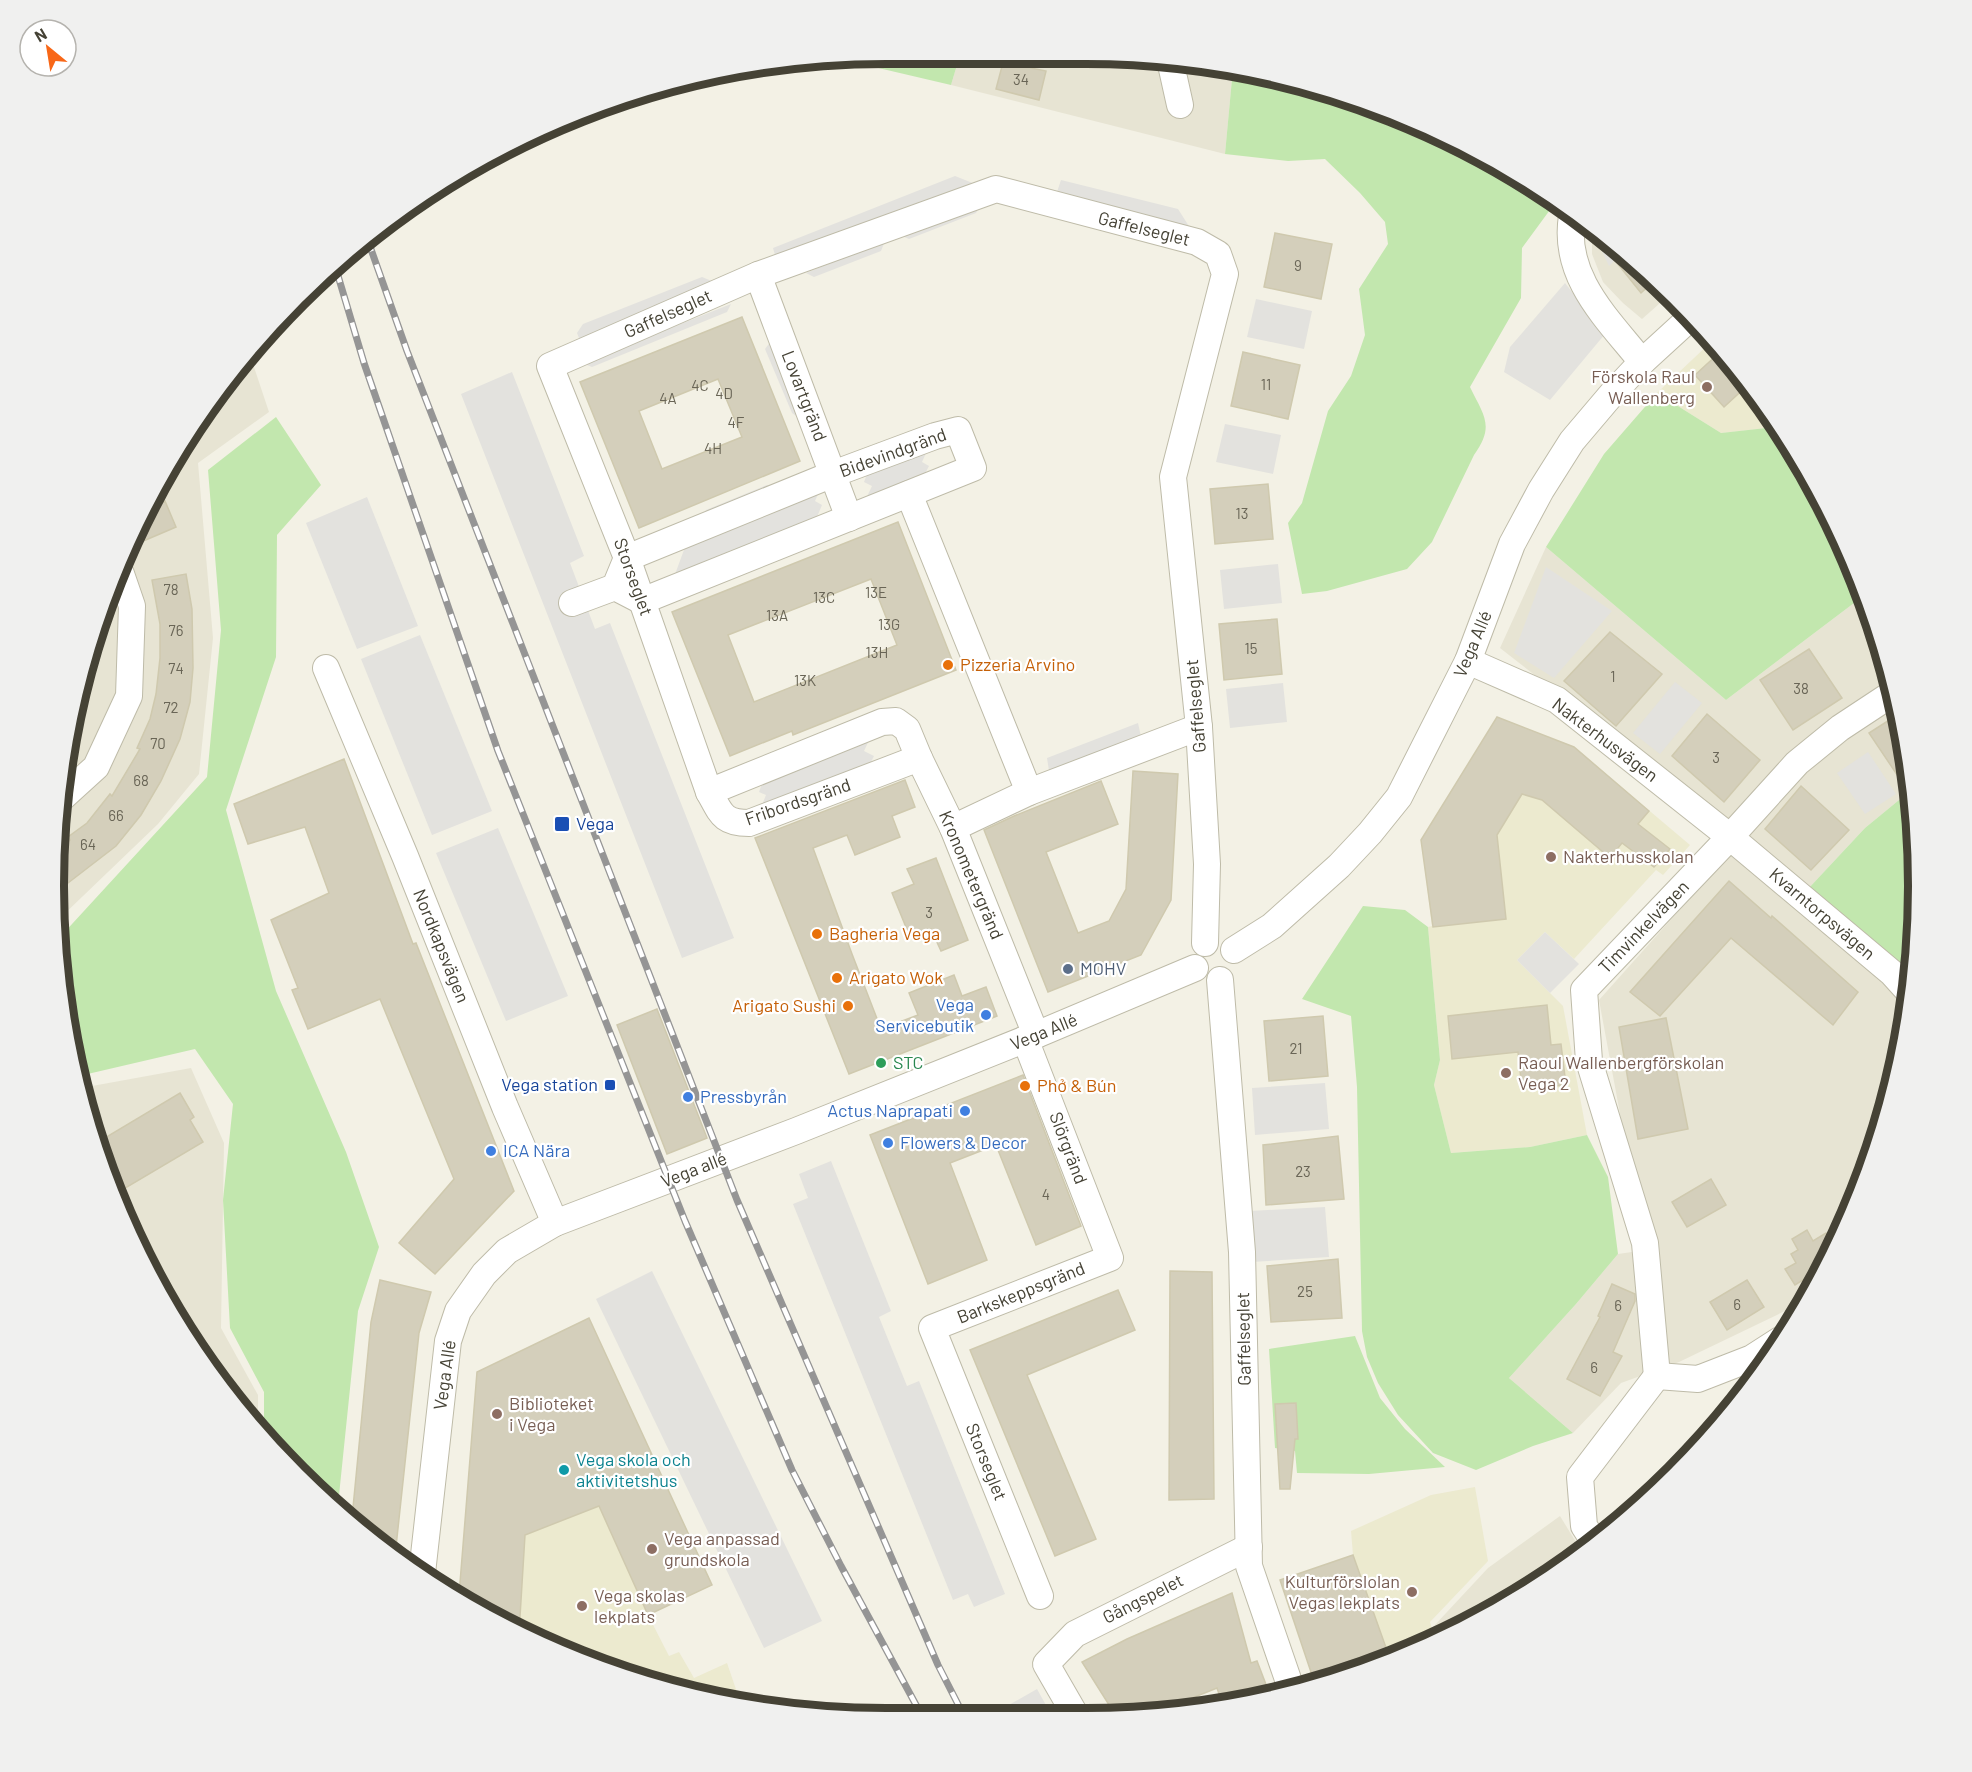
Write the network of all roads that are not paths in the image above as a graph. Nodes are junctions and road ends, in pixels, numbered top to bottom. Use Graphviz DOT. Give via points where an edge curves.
graph roads {
  1 [pos="1172,70"];
  2 [pos="1180,105"];
  3 [pos="1572,224"];
  4 [pos="758,275"];
  5 [pos="1684,323"];
  6 [pos="1642,362"];
  7 [pos="550,366"];
  8 [pos="833,474"];
  9 [pos="909,494"];
  10 [pos="849,518"];
  11 [pos="627,558"];
  12 [pos="123,581"];
  13 [pos="615,587"];
  14 [pos="642,601"];
  15 [pos="572,603"];
  16 [pos="1468,660"];
  17 [pos="326,668"];
  18 [pos="1886,698"];
  19 [pos="1199,727"];
  20 [pos="919,758"];
  21 [pos="71,790"];
  22 [pos="709,792"];
  23 [pos="1029,792"];
  24 [pos="953,828"];
  25 [pos="1730,837"];
  26 [pos="1206,943"];
  27 [pos="1234,950"];
  28 [pos="1195,968"];
  29 [pos="1220,980"];
  30 [pos="1901,983"];
  31 [pos="1030,1037"];
  32 [pos="833,1116"];
  33 [pos="555,1223"];
  34 [pos="1110,1258"];
  35 [pos="932,1328"];
  36 [pos="1762,1351"];
  37 [pos="1658,1376"];
  38 [pos="1590,1535"];
  39 [pos="1249,1546"];
  40 [pos="423,1564"];
  41 [pos="1040,1596"];
  42 [pos="1289,1682"];
  43 [pos="1071,1708"];
  1 -- 2 [label="street"];
  3 -- 6 [label="street" via="1571,253 1580,279"];
  4 -- 7 [label="street, Gaffelseglet"];
  4 -- 8 [label="street, Lovartgränd"];
  4 -- 19 [label="street, Gaffelseglet" via="996,189 1197,242 1218,254 1225,274 1173,477"];
  5 -- 6 [label="street, Vega Allé"];
  6 -- 16 [label="street, Vega Allé" via="1572,441 1541,490 1512,544"];
  7 -- 11 [label="street, Storseglet"];
  8 -- 9 [label="street, Bidevindgränd" via="958,430 973,468"];
  8 -- 10 [label="street, Lovartgränd"];
  8 -- 11 [label="street, Bidevindgränd"];
  9 -- 10 [label="street, Bidevindgränd"];
  9 -- 23 [label="street"];
  10 -- 14 [label="street, Bidevindgränd"];
  11 -- 13 [label="street"];
  11 -- 14 [label="street, Storseglet"];
  12 -- 21 [label="street" via="132,606 129,696 96,767"];
  13 -- 14 [label="street"];
  13 -- 15 [label="street"];
  14 -- 22 [label="street, Storseglet"];
  16 -- 25 [label="street, Nakterhusvägen" via="1557,700"];
  16 -- 27 [label="street, Vega Allé" via="1399,797 1370,833 1272,926"];
  17 -- 33 [label="street, Nordkapsvägen"];
  18 -- 25 [label="street, Timvinkelvägen" via="1797,763"];
  19 -- 23 [label="street"];
  19 -- 26 [label="street, Gaffelseglet" via="1207,864"];
  20 -- 22 [label="street, Fribordsgränd" via="749,823 735,823 722,816"];
  20 -- 22 [label="street, Kronometergränd" via="907,729 896,721 882,722"];
  20 -- 24 [label="street, Kronometergränd"];
  23 -- 24 [label="street"];
  24 -- 31 [label="street, Kronometergränd"];
  25 -- 30 [label="street, Kvarntorpsvägen"];
  25 -- 37 [label="street, Timvinkelvägen" via="1584,990 1589,1061 1645,1243"];
  26 -- 27 [label="street" via="1223,941"];
  26 -- 28 [label="street" via="1195,954"];
  27 -- 29 [label="street" via="1235,962"];
  28 -- 29 [label="street" via="1207,981"];
  28 -- 31 [label="street, Vega Allé"];
  29 -- 39 [label="street, Gaffelseglet" via="1242,1252"];
  31 -- 32 [label="street, Vega Allé"];
  31 -- 34 [label="street, Slörgränd"];
  32 -- 33 [label="street, Vega allé"];
  33 -- 40 [label="street, Vega Allé" via="507,1251 484,1274 458,1311 448,1341"];
  34 -- 35 [label="street, Barkskeppsgränd"];
  35 -- 41 [label="street, Storseglet"];
  36 -- 37 [label="street" via="1698,1379"];
  37 -- 38 [label="street" via="1580,1477 1584,1527"];
  39 -- 42 [label="street, Gaffelseglet" via="1249,1566"];
  39 -- 43 [label="street, Gångspelet" via="1075,1634 1046,1664"];
}
